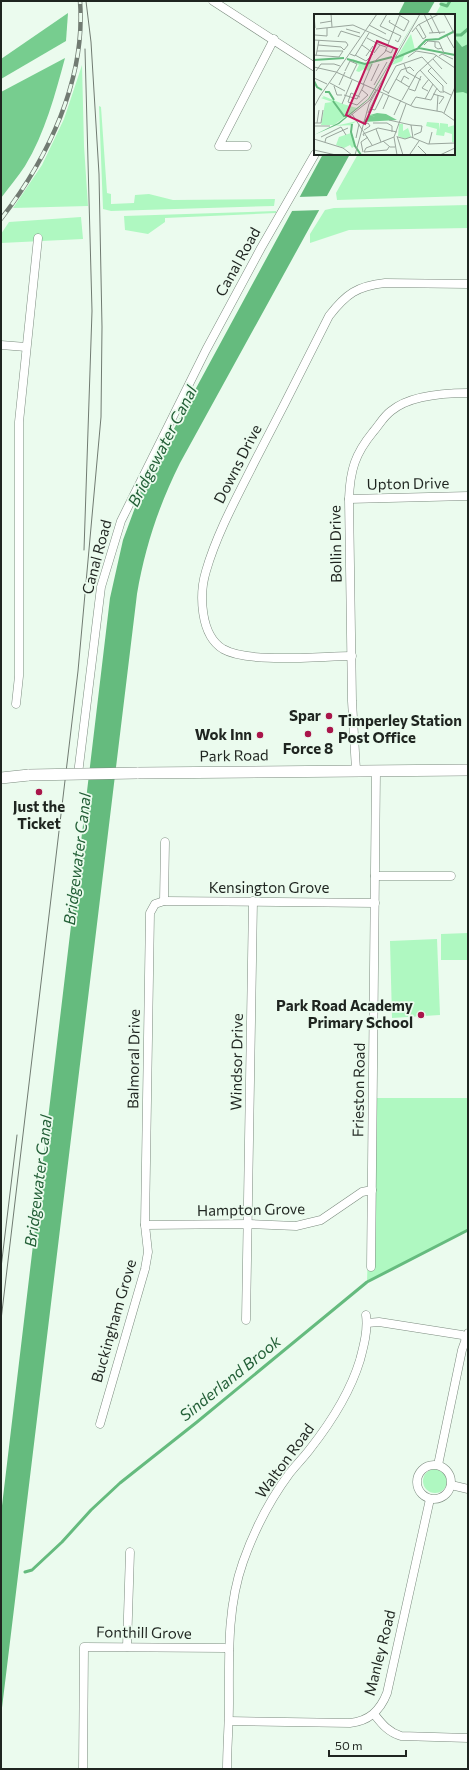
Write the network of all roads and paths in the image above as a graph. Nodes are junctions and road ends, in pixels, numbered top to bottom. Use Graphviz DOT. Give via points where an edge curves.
graph roads {
  1 [pos="213,1"];
  2 [pos="274,39"];
  3 [pos="314,66"];
  4 [pos="247,146"];
  5 [pos="315,155"];
  6 [pos="38,238"];
  7 [pos="468,284"];
  8 [pos="1,345"];
  9 [pos="26,347"];
  10 [pos="468,393"];
  11 [pos="468,496"];
  12 [pos="349,499"];
  13 [pos="352,656"];
  14 [pos="16,704"];
  15 [pos="356,770"];
  16 [pos="376,770"];
  17 [pos="468,770"];
  18 [pos="78,774"];
  19 [pos="1,778"];
  20 [pos="165,842"];
  21 [pos="375,876"];
  22 [pos="451,876"];
  23 [pos="253,901"];
  24 [pos="164,902"];
  25 [pos="375,902"];
  26 [pos="372,1190"];
  27 [pos="249,1224"];
  28 [pos="146,1225"];
  29 [pos="371,1267"];
  30 [pos="246,1320"];
  31 [pos="467,1336"];
  32 [pos="100,1424"];
  33 [pos="438,1465"];
  34 [pos="451,1485"];
  35 [pos="468,1489"];
  36 [pos="430,1499"];
  37 [pos="130,1552"];
  38 [pos="127,1647"];
  39 [pos="229,1650"];
  40 [pos="374,1714"];
  41 [pos="228,1722"];
  42 [pos="468,1738"];
  43 [pos="83,1769"];
  44 [pos="227,1769"];
  1 -- 2 [label="street"];
  2 -- 3 [label="street"];
  2 -- 4 [label="street" via="219,146"];
  5 -- 18 [label="street, Canal Road" via="206,350 121,521 101,587"];
  6 -- 9 [label="street"];
  7 -- 13 [label="street, Downs Drive" via="372,284 355,290 341,301 329,316 232,508 205,571 201,606 209,631 222,648 242,656 258,657"];
  8 -- 9 [label="street"];
  9 -- 14 [label="street" via="19,422 19,676"];
  10 -- 12 [label="street, Bollin Drive" via="426,396 391,411 355,458"];
  11 -- 12 [label="street, Upton Drive"];
  12 -- 13 [label="street, Bollin Drive"];
  13 -- 15 [label="street, Bollin Drive"];
  15 -- 16 [label="main road, Park Road"];
  15 -- 18 [label="main road, Park Road, bridge"];
  16 -- 17 [label="main road, Park Road"];
  16 -- 21 [label="street, Frieston Road"];
  18 -- 19 [label="main road, Park Road, bridge"];
  20 -- 24 [label="street"];
  21 -- 22 [label="street"];
  21 -- 25 [label="street, Frieston Road"];
  23 -- 24 [label="street, Kensington Grove"];
  23 -- 25 [label="street, Kensington Grove"];
  23 -- 27 [label="street, Windsor Drive"];
  24 -- 28 [label="street, Balmoral Drive" via="155,904 150,913"];
  25 -- 26 [label="street, Frieston Road"];
  26 -- 27 [label="street, Hampton Grove" via="362,1192 313,1223 296,1226"];
  26 -- 29 [label="street, Frieston Road"];
  27 -- 28 [label="street, Hampton Grove"];
  27 -- 30 [label="street, Windsor Drive"];
  28 -- 32 [label="street, Buckingham Grove" via="148,1252 145,1269"];
  31 -- 33 [label="street"];
  31 -- 39 [label="street, Walton Road" via="367,1319 363,1349 344,1400 330,1424 289,1474 256,1530 242,1564"];
  33 -- 34 [label="street" via="447,1470"];
  33 -- 36 [label="street" via="426,1466 417,1475 417,1487 424,1497"];
  34 -- 35 [label="street"];
  34 -- 36 [label="street" via="446,1495"];
  36 -- 40 [label="street, Manley Road" via="387,1693"];
  37 -- 38 [label="street"];
  38 -- 39 [label="street, Fonthill Grove"];
  38 -- 43 [label="street, Fonthill Grove" via="84,1647"];
  39 -- 41 [label="street, Walton Road"];
  40 -- 41 [label="street, Manley Road" via="360,1722 350,1723"];
  40 -- 42 [label="street" via="393,1734"];
  41 -- 44 [label="street, Walton Road"];
}
